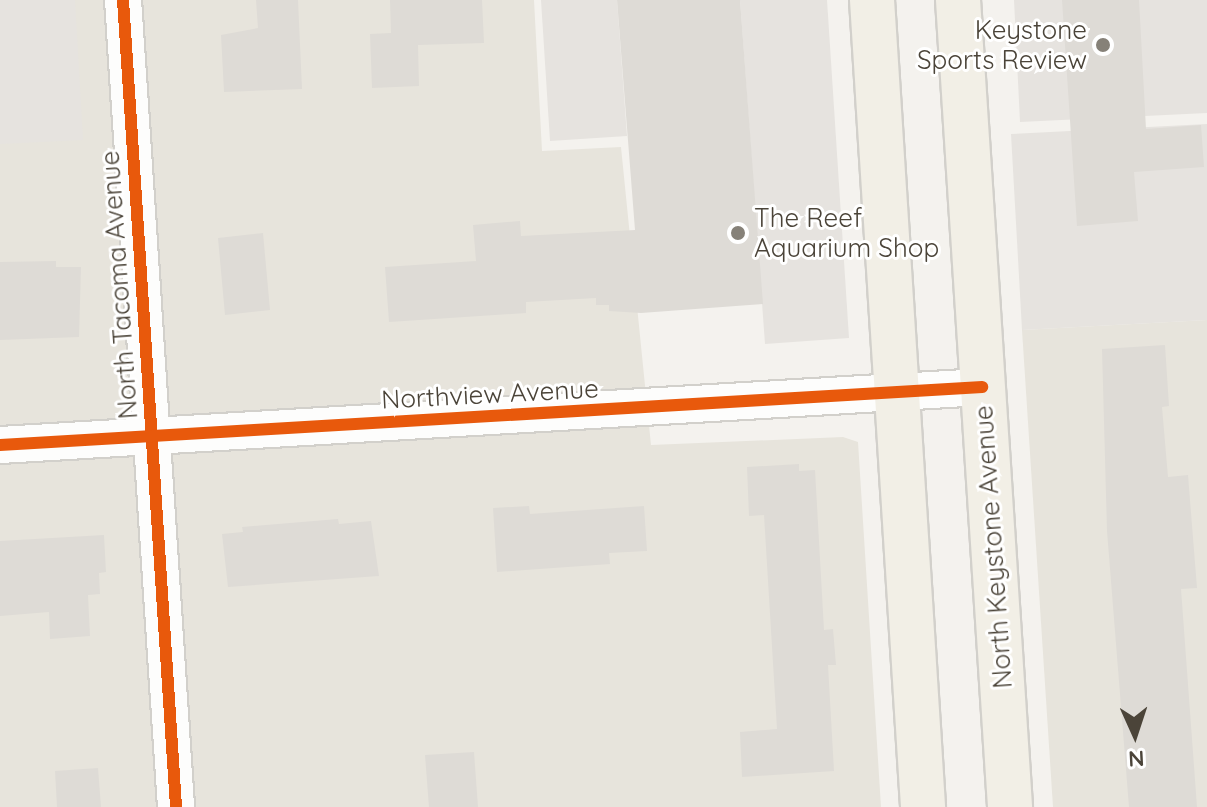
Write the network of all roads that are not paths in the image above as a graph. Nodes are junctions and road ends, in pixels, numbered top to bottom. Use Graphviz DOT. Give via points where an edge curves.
graph roads {
  1 [pos="123,0"];
  2 [pos="872,0"];
  3 [pos="958,0"];
  4 [pos="982,387"];
  5 [pos="897,392"];
  6 [pos="150,436"];
  7 [pos="0,445"];
  8 [pos="176,807"];
  9 [pos="923,807"];
  10 [pos="1010,807"];
  1 -- 6 [label="street, North Tacoma Avenue"];
  2 -- 5 [label="main road"];
  3 -- 4 [label="main road, North Keystone Avenue"];
  4 -- 5 [label="street, Northview Avenue"];
  4 -- 10 [label="main road, North Keystone Avenue"];
  5 -- 6 [label="street, Northview Avenue"];
  5 -- 9 [label="main road"];
  6 -- 7 [label="street, Northview Avenue"];
  6 -- 8 [label="street, North Tacoma Avenue"];
}
